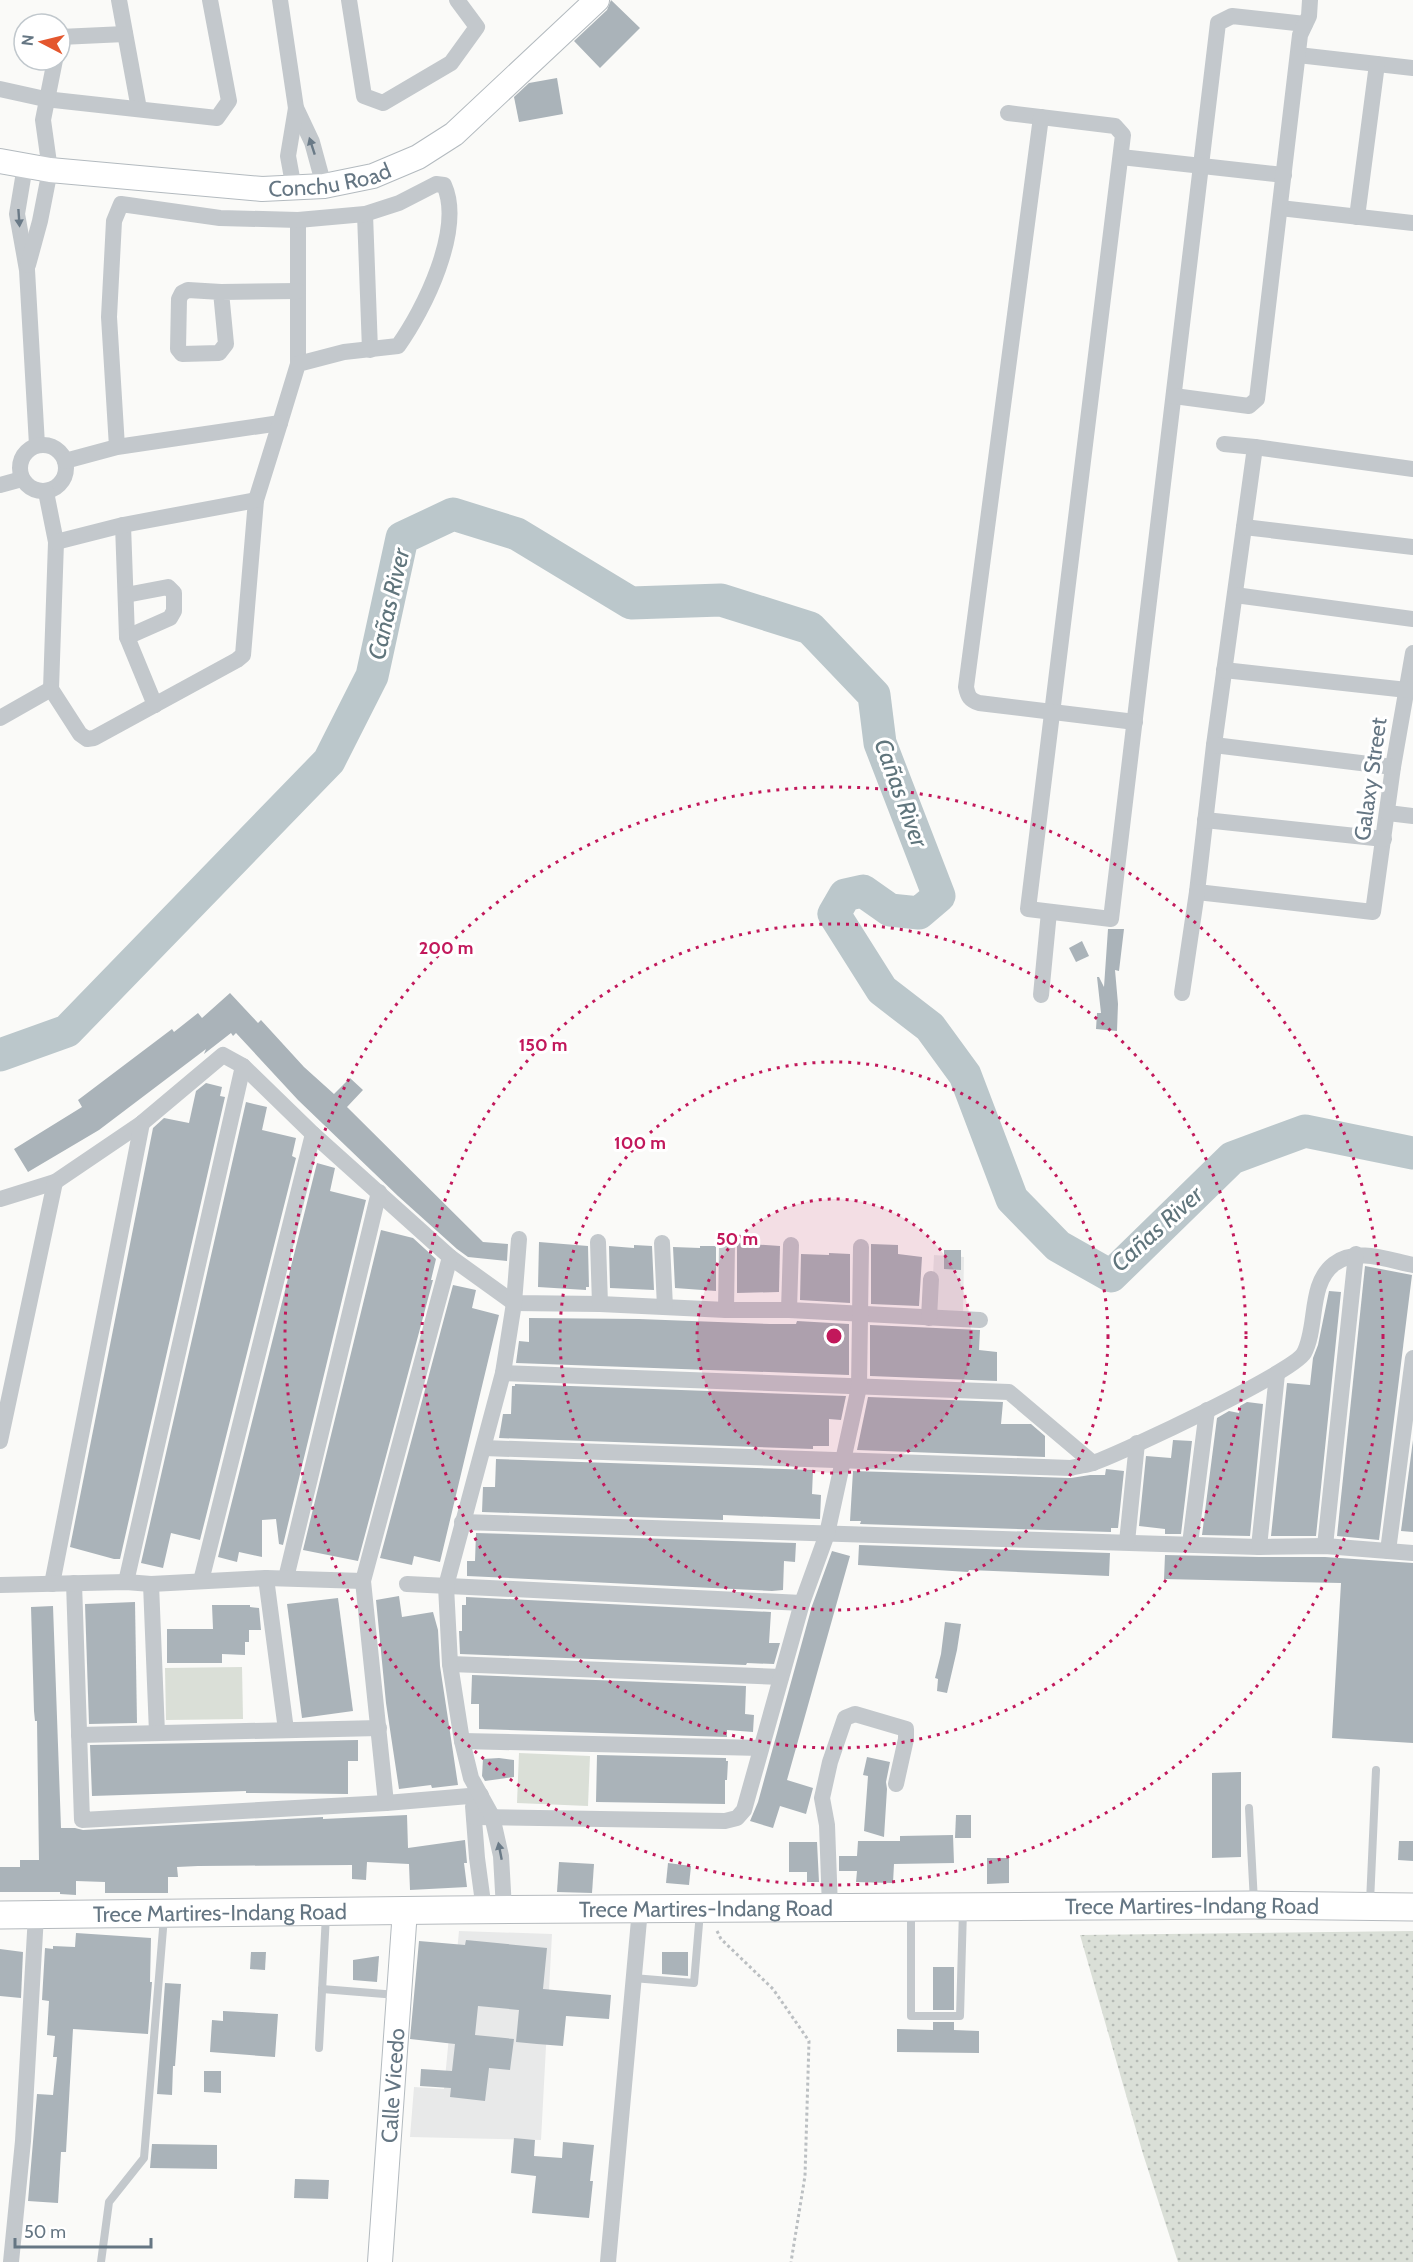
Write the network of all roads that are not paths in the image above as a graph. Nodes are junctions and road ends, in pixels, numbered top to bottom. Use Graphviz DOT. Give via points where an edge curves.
graph roads {
  1 [pos="119,0"];
  2 [pos="210,0"];
  3 [pos="280,0"];
  4 [pos="349,0"];
  5 [pos="457,0"];
  6 [pos="597,0"];
  7 [pos="1310,0"];
  8 [pos="1305,24"];
  9 [pos="125,34"];
  10 [pos="72,36"];
  11 [pos="1298,55"];
  12 [pos="1377,64"];
  13 [pos="1413,68"];
  14 [pos="52,72"];
  15 [pos="0,89"];
  16 [pos="45,99"];
  17 [pos="296,108"];
  18 [pos="139,109"];
  19 [pos="1008,113"];
  20 [pos="1041,117"];
  21 [pos="1121,157"];
  22 [pos="0,161"];
  23 [pos="25,166"];
  24 [pos="1201,166"];
  25 [pos="50,171"];
  26 [pos="1284,176"];
  27 [pos="324,186"];
  28 [pos="294,189"];
  29 [pos="1280,208"];
  30 [pos="365,214"];
  31 [pos="1357,217"];
  32 [pos="298,220"];
  33 [pos="1413,223"];
  34 [pos="27,270"];
  35 [pos="298,291"];
  36 [pos="221,292"];
  37 [pos="370,350"];
  38 [pos="298,364"];
  39 [pos="1174,396"];
  40 [pos="280,423"];
  41 [pos="1224,444"];
  42 [pos="37,446"];
  43 [pos="117,447"];
  44 [pos="1255,447"];
  45 [pos="65,460"];
  46 [pos="1413,469"];
  47 [pos="22,479"];
  48 [pos="0,485"];
  49 [pos="46,492"];
  50 [pos="256,500"];
  51 [pos="123,525"];
  52 [pos="1244,526"];
  53 [pos="56,542"];
  54 [pos="1413,547"];
  55 [pos="126,595"];
  56 [pos="1235,595"];
  57 [pos="1413,619"];
  58 [pos="127,637"];
  59 [pos="1413,653"];
  60 [pos="1224,670"];
  61 [pos="51,689"];
  62 [pos="1407,690"];
  63 [pos="155,705"];
  64 [pos="1053,713"];
  65 [pos="0,718"];
  66 [pos="1135,722"];
  67 [pos="1214,745"];
  68 [pos="1393,767"];
  69 [pos="1388,813"];
  70 [pos="1413,816"];
  71 [pos="1205,820"];
  72 [pos="1384,839"];
  73 [pos="1197,892"];
  74 [pos="1049,912"];
  75 [pos="1182,993"];
  76 [pos="1041,995"];
  77 [pos="243,1066"];
  78 [pos="142,1123"];
  79 [pos="313,1134"];
  80 [pos="55,1182"];
  81 [pos="379,1192"];
  82 [pos="0,1199"];
  83 [pos="519,1239"];
  84 [pos="598,1242"];
  85 [pos="662,1243"];
  86 [pos="727,1244"];
  87 [pos="791,1245"];
  88 [pos="861,1247"];
  89 [pos="1356,1254"];
  90 [pos="450,1257"];
  91 [pos="1413,1264"];
  92 [pos="931,1279"];
  93 [pos="514,1303"];
  94 [pos="600,1304"];
  95 [pos="665,1307"];
  96 [pos="726,1310"];
  97 [pos="789,1310"];
  98 [pos="860,1315"];
  99 [pos="929,1318"];
  100 [pos="980,1320"];
  101 [pos="1413,1358"];
  102 [pos="502,1373"];
  103 [pos="1277,1374"];
  104 [pos="859,1387"];
  105 [pos="1207,1410"];
  106 [pos="0,1441"];
  107 [pos="1137,1443"];
  108 [pos="484,1448"];
  109 [pos="843,1461"];
  110 [pos="1093,1463"];
  111 [pos="462,1522"];
  112 [pos="827,1534"];
  113 [pos="1128,1542"];
  114 [pos="1190,1544"];
  115 [pos="1258,1546"];
  116 [pos="1325,1546"];
  117 [pos="1388,1551"];
  118 [pos="1413,1553"];
  119 [pos="266,1578"];
  120 [pos="286,1578"];
  121 [pos="201,1581"];
  122 [pos="363,1581"];
  123 [pos="74,1582"];
  124 [pos="126,1582"];
  125 [pos="51,1584"];
  126 [pos="151,1584"];
  127 [pos="407,1584"];
  128 [pos="0,1585"];
  129 [pos="446,1586"];
  130 [pos="802,1603"];
  131 [pos="450,1664"];
  132 [pos="781,1677"];
  133 [pos="379,1728"];
  134 [pos="286,1730"];
  135 [pos="156,1732"];
  136 [pos="78,1735"];
  137 [pos="462,1741"];
  138 [pos="761,1748"];
  139 [pos="1376,1770"];
  140 [pos="896,1784"];
  141 [pos="477,1795"];
  142 [pos="386,1803"];
  143 [pos="1249,1808"];
  144 [pos="492,1816"];
  145 [pos="474,1817"];
  146 [pos="1254,1905"];
  147 [pos="1370,1906"];
  148 [pos="963,1907"];
  149 [pos="1413,1907"];
  150 [pos="830,1908"];
  151 [pos="911,1908"];
  152 [pos="640,1909"];
  153 [pos="703,1909"];
  154 [pos="405,1910"];
  155 [pos="494,1910"];
  156 [pos="326,1911"];
  157 [pos="165,1913"];
  158 [pos="36,1915"];
  159 [pos="0,1916"];
  160 [pos="633,1978"];
  161 [pos="322,1989"];
  162 [pos="399,1995"];
  163 [pos="319,2048"];
  164 [pos="11,2262"];
  165 [pos="101,2262"];
  166 [pos="380,2262"];
  167 [pos="608,2262"];
  1 -- 9 [label="street"];
  2 -- 18 [label="street" via="229,102 217,118"];
  3 -- 17 [label="street"];
  4 -- 5 [label="street" via="364,96 383,103 451,63 477,27"];
  6 -- 27 [label="main road, Conchu Road" via="454,134 418,157 373,176"];
  7 -- 8 [label="street"];
  8 -- 11 [label="street"];
  8 -- 24 [label="street" via="1232,16 1218,23"];
  9 -- 10 [label="street"];
  9 -- 18 [label="street"];
  11 -- 12 [label="street"];
  11 -- 26 [label="street"];
  12 -- 13 [label="street"];
  12 -- 31 [label="street"];
  14 -- 16 [label="street"];
  15 -- 16 [label="street"];
  16 -- 18 [label="street"];
  16 -- 25 [label="street" via="43,120"];
  27 -- 17 [label="street, one-way" via="312,142"];
  17 -- 28 [label="street" via="288,156"];
  19 -- 20 [label="street"];
  20 -- 21 [label="street" via="1115,126 1123,135"];
  20 -- 64 [label="street" via="966,687 972,701"];
  21 -- 24 [label="street"];
  21 -- 64 [label="street"];
  22 -- 23 [label="main road, Conchu Road"];
  23 -- 25 [label="main road, Conchu Road"];
  23 -- 34 [label="street, one-way" via="17,214"];
  24 -- 26 [label="street"];
  24 -- 39 [label="street"];
  25 -- 28 [label="main road, Conchu Road"];
  25 -- 34 [label="street"];
  26 -- 29 [label="street"];
  27 -- 28 [label="main road, Conchu Road"];
  29 -- 31 [label="street"];
  29 -- 39 [label="street" via="1257,399 1249,406"];
  30 -- 32 [label="street"];
  30 -- 37 [label="street"];
  30 -- 37 [label="street" via="436,184 444,185 447,193 449,232 432,285 398,346"];
  31 -- 33 [label="street"];
  32 -- 35 [label="street"];
  32 -- 43 [label="street" via="220,218 121,204 114,221 109,317"];
  34 -- 42 [label="street"];
  35 -- 36 [label="street"];
  35 -- 38 [label="street"];
  37 -- 38 [label="street"];
  38 -- 40 [label="street"];
  39 -- 66 [label="street"];
  40 -- 43 [label="street"];
  40 -- 50 [label="street"];
  41 -- 44 [label="street"];
  42 -- 45 [label="street" via="54,448"];
  42 -- 47 [label="street" via="24,455"];
  43 -- 45 [label="street"];
  44 -- 46 [label="street"];
  44 -- 52 [label="street"];
  45 -- 49 [label="street" via="65,477"];
  47 -- 48 [label="street"];
  47 -- 49 [label="street" via="32,489"];
  49 -- 53 [label="street"];
  50 -- 51 [label="street"];
  50 -- 63 [label="street" via="243,655"];
  51 -- 53 [label="street"];
  51 -- 55 [label="street"];
  52 -- 54 [label="street"];
  52 -- 56 [label="street"];
  53 -- 61 [label="street"];
  55 -- 58 [label="street"];
  55 -- 58 [label="street" via="168,587 174,593 170,618"];
  56 -- 57 [label="street"];
  56 -- 60 [label="street"];
  58 -- 63 [label="street"];
  59 -- 62 [label="street, Galaxy Street"];
  60 -- 62 [label="street"];
  60 -- 67 [label="street"];
  61 -- 63 [label="street" via="87,739"];
  61 -- 65 [label="street"];
  62 -- 68 [label="street, Galaxy Street"];
  64 -- 66 [label="street"];
  64 -- 74 [label="street" via="1028,909"];
  66 -- 74 [label="street" via="1111,919"];
  67 -- 68 [label="street"];
  67 -- 71 [label="street"];
  68 -- 69 [label="street, Galaxy Street"];
  69 -- 70 [label="street"];
  69 -- 72 [label="street, Galaxy Street"];
  71 -- 72 [label="street"];
  71 -- 73 [label="street"];
  72 -- 73 [label="street, Galaxy Street" via="1373,912"];
  73 -- 75 [label="street"];
  74 -- 76 [label="street"];
  77 -- 78 [label="street" via="224,1056"];
  77 -- 79 [label="street"];
  77 -- 124 [label="street"];
  78 -- 80 [label="street"];
  78 -- 125 [label="street"];
  79 -- 81 [label="street"];
  79 -- 121 [label="street"];
  80 -- 82 [label="street"];
  80 -- 106 [label="street"];
  81 -- 90 [label="street"];
  81 -- 120 [label="street"];
  83 -- 93 [label="street"];
  84 -- 94 [label="street"];
  85 -- 95 [label="street"];
  86 -- 96 [label="street"];
  87 -- 97 [label="street"];
  88 -- 98 [label="street"];
  89 -- 91 [label="street"];
  89 -- 103 [label="street" via="1327,1270 1320,1282 1303,1355"];
  89 -- 116 [label="street"];
  90 -- 93 [label="street"];
  90 -- 122 [label="street"];
  92 -- 99 [label="street"];
  93 -- 94 [label="street"];
  93 -- 102 [label="street"];
  94 -- 95 [label="street"];
  95 -- 96 [label="street"];
  96 -- 97 [label="street"];
  97 -- 98 [label="street"];
  98 -- 99 [label="street"];
  98 -- 104 [label="street"];
  99 -- 100 [label="street"];
  101 -- 117 [label="street"];
  102 -- 104 [label="street"];
  102 -- 108 [label="street"];
  103 -- 105 [label="street"];
  103 -- 115 [label="street"];
  104 -- 109 [label="street"];
  104 -- 110 [label="street" via="1009,1392"];
  105 -- 107 [label="street"];
  105 -- 114 [label="street"];
  107 -- 110 [label="street"];
  107 -- 113 [label="street"];
  108 -- 109 [label="street"];
  108 -- 111 [label="street"];
  109 -- 110 [label="street" via="1071,1468"];
  109 -- 112 [label="street"];
  111 -- 112 [label="street"];
  111 -- 129 [label="street"];
  112 -- 113 [label="street"];
  112 -- 130 [label="street"];
  113 -- 114 [label="street"];
  114 -- 115 [label="street"];
  115 -- 116 [label="street"];
  116 -- 117 [label="street"];
  117 -- 118 [label="street"];
  119 -- 120 [label="street"];
  119 -- 121 [label="street"];
  119 -- 134 [label="street"];
  120 -- 122 [label="street"];
  121 -- 126 [label="street"];
  122 -- 133 [label="street"];
  123 -- 124 [label="street"];
  123 -- 125 [label="street"];
  123 -- 136 [label="street"];
  124 -- 126 [label="street"];
  125 -- 128 [label="street"];
  126 -- 135 [label="street"];
  127 -- 129 [label="street"];
  129 -- 130 [label="street"];
  129 -- 131 [label="street"];
  130 -- 132 [label="street"];
  131 -- 132 [label="street"];
  131 -- 137 [label="street"];
  132 -- 138 [label="street"];
  133 -- 134 [label="street"];
  133 -- 142 [label="street"];
  134 -- 135 [label="street"];
  135 -- 136 [label="street"];
  136 -- 142 [label="street" via="82,1820"];
  137 -- 138 [label="street"];
  137 -- 141 [label="street"];
  138 -- 144 [label="street" via="744,1810 737,1818 725,1821"];
  139 -- 147 [label="lane"];
  140 -- 150 [label="street" via="906,1729 849,1715 830,1762 822,1798 827,1825"];
  141 -- 142 [label="street"];
  141 -- 144 [label="street"];
  141 -- 145 [label="street"];
  143 -- 146 [label="lane"];
  144 -- 145 [label="street"];
  155 -- 144 [label="street, one-way" via="501,1856"];
  145 -- 155 [label="street" via="477,1858"];
  146 -- 147 [label="main road, Trece Martires-Indang Road"];
  146 -- 148 [label="main road, Trece Martires-Indang Road"];
  147 -- 149 [label="main road, Trece Martires-Indang Road"];
  148 -- 151 [label="main road, Trece Martires-Indang Road"];
  148 -- 151 [label="lane" via="960,2016 911,2016"];
  150 -- 151 [label="main road, Trece Martires-Indang Road"];
  150 -- 153 [label="main road, Trece Martires-Indang Road"];
  152 -- 153 [label="main road, Trece Martires-Indang Road"];
  152 -- 155 [label="main road, Trece Martires-Indang Road"];
  152 -- 160 [label="street"];
  153 -- 160 [label="lane" via="694,1983"];
  154 -- 155 [label="main road, Trece Martires-Indang Road"];
  154 -- 156 [label="main road, Trece Martires-Indang Road"];
  154 -- 162 [label="main road, Calle Vicedo"];
  156 -- 157 [label="main road, Trece Martires-Indang Road"];
  156 -- 161 [label="lane"];
  157 -- 158 [label="main road, Trece Martires-Indang Road"];
  157 -- 165 [label="lane" via="144,2158 109,2202"];
  158 -- 159 [label="main road, Trece Martires-Indang Road"];
  158 -- 164 [label="street" via="23,2141"];
  160 -- 167 [label="street"];
  161 -- 162 [label="lane"];
  161 -- 163 [label="lane"];
  162 -- 166 [label="main road, Calle Vicedo"];
}
